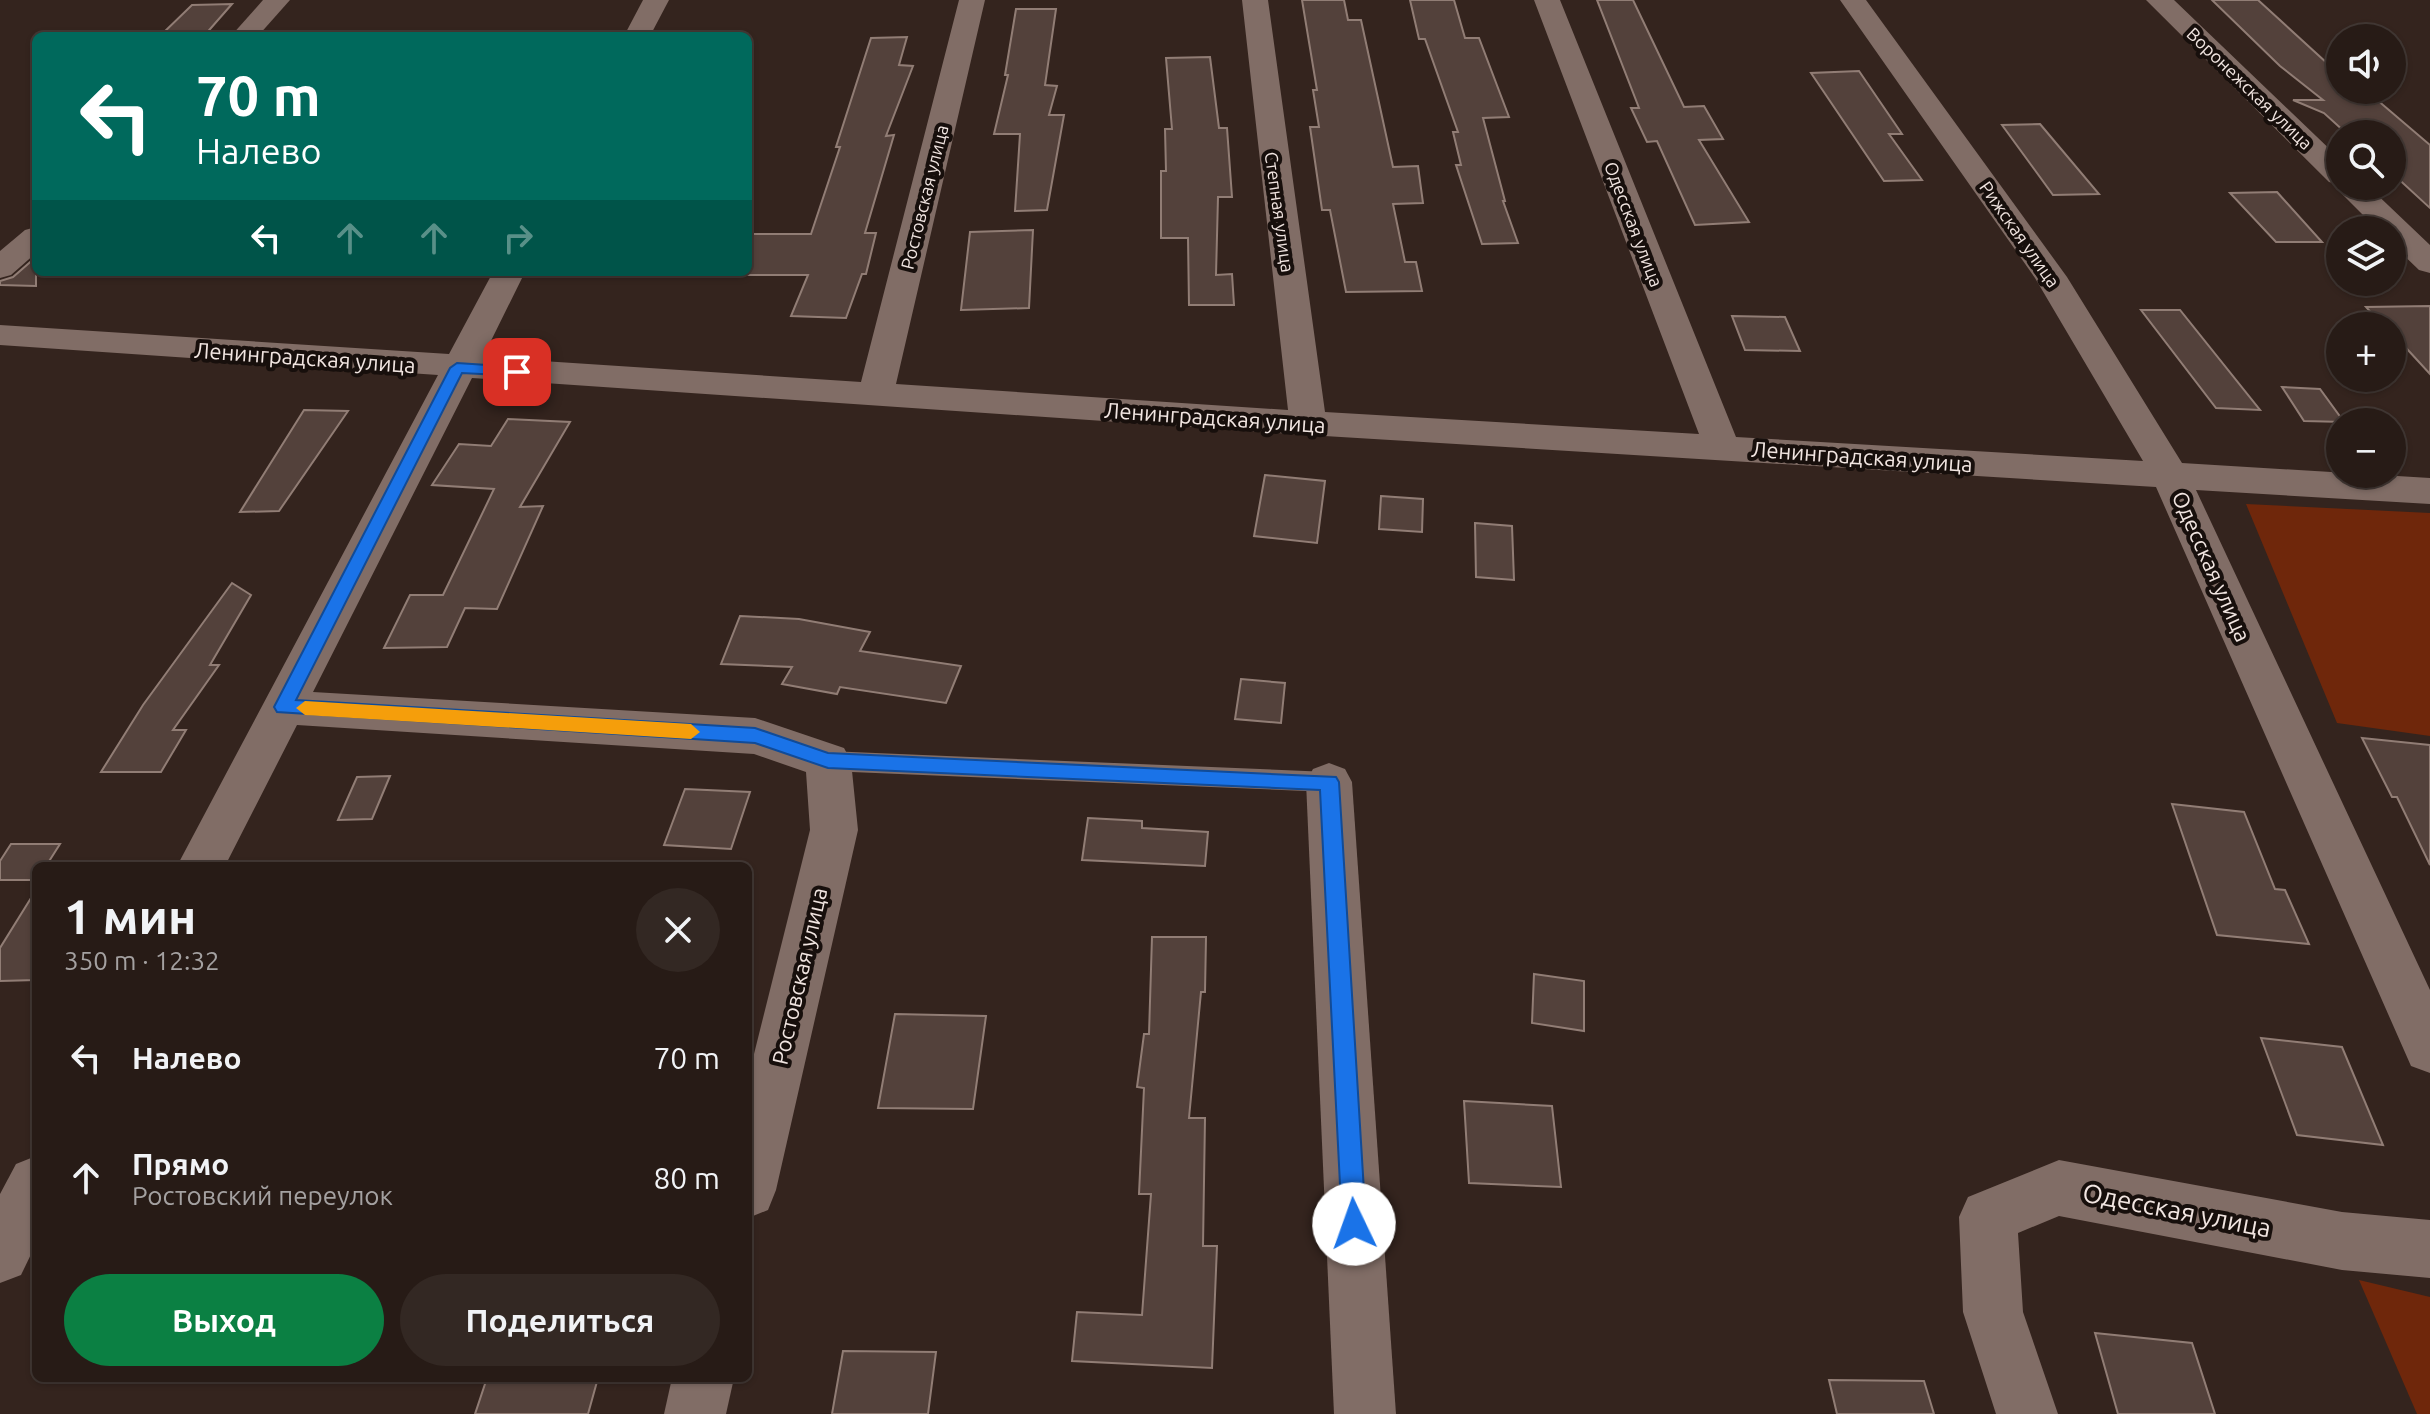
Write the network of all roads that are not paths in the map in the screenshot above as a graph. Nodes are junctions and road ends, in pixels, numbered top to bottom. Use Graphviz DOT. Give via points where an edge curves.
graph roads {
  1 [pos="277,0"];
  2 [pos="656,0"];
  3 [pos="972,0"];
  4 [pos="1255,0"];
  5 [pos="1547,0"];
  6 [pos="1853,0"];
  7 [pos="2159,0"];
  8 [pos="248,32"];
  9 [pos="639,32"];
  10 [pos="2326,162"];
  11 [pos="2365,200"];
  12 [pos="32,240"];
  13 [pos="2430,263"];
  14 [pos="0,268"];
  15 [pos="507,276"];
  16 [pos="0,335"];
  17 [pos="457,368"];
  18 [pos="876,394"];
  19 [pos="1308,423"];
  20 [pos="1722,447"];
  21 [pos="2171,477"];
  22 [pos="2430,491"];
  23 [pos="283,707"];
  24 [pos="828,761"];
  25 [pos="1329,782"];
  26 [pos="203,862"];
  27 [pos="2430,1048"];
  28 [pos="752,1173"];
  29 [pos="32,1192"];
  30 [pos="2430,1249"];
  31 [pos="0,1254"];
  32 [pos="702,1382"];
  33 [pos="695,1414"];
  34 [pos="1365,1414"];
  35 [pos="2027,1414"];
  1 -- 8 [label="street"];
  2 -- 9 [label="street"];
  3 -- 18 [label="street, Ростовская улица"];
  4 -- 19 [label="street, Степная улица"];
  5 -- 20 [label="street, Одесская улица"];
  6 -- 21 [label="street, Рижская улица" via="2051,277"];
  7 -- 10 [label="street, Воронежская улица"];
  11 -- 13 [label="street"];
  12 -- 14 [label="street"];
  15 -- 17 [label="street"];
  16 -- 17 [label="street, Ленинградская улица"];
  17 -- 18 [label="street, Ленинградская улица"];
  17 -- 23 [label="street"];
  18 -- 19 [label="street, Ленинградская улица"];
  19 -- 20 [label="street, Ленинградская улица"];
  20 -- 21 [label="street, Ленинградская улица"];
  21 -- 22 [label="street, Ленинградская улица"];
  21 -- 27 [label="street, Одесская улица"];
  23 -- 24 [label="street" via="755,736"];
  23 -- 26 [label="street"];
  24 -- 25 [label="lane"];
  24 -- 28 [label="street, Ростовская улица" via="834,830"];
  25 -- 34 [label="street"];
  29 -- 31 [label="street"];
  30 -- 35 [label="street, Одесская улица" via="2342,1241 2059,1188 1988,1217 1993,1312"];
  32 -- 33 [label="street"];
}
